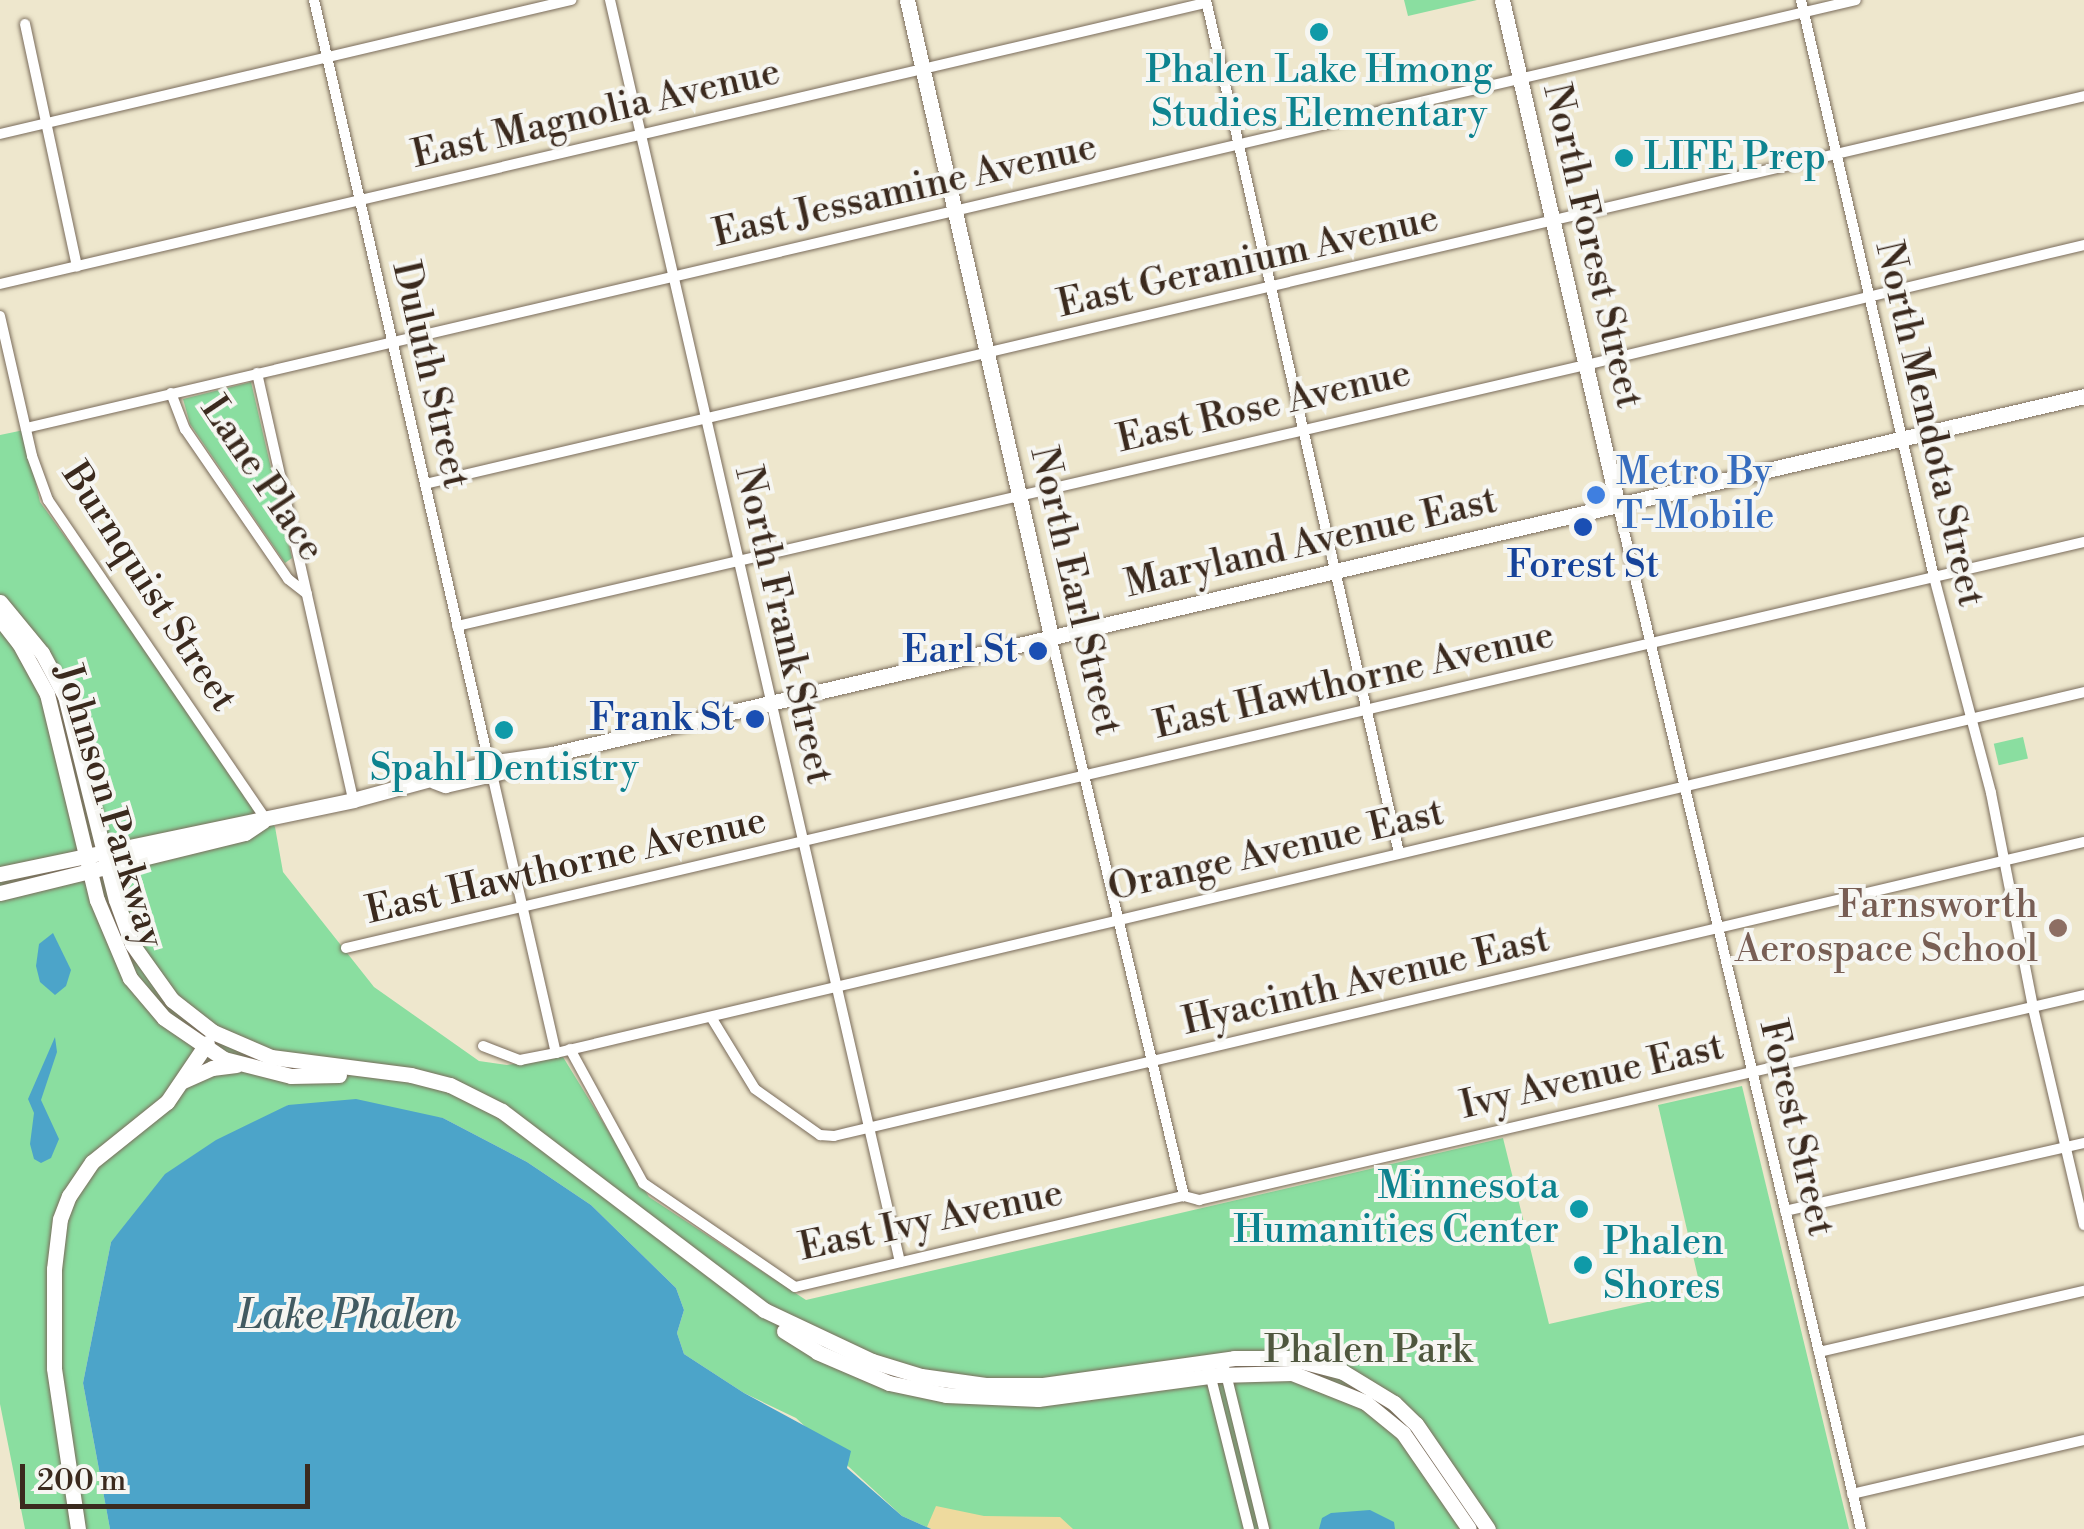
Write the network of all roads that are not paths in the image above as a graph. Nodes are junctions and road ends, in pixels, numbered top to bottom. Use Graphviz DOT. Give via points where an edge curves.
graph roads {
  1 [pos="314,0"];
  2 [pos="572,0"];
  3 [pos="610,0"];
  4 [pos="907,0"];
  5 [pos="1502,0"];
  6 [pos="1801,0"];
  7 [pos="1856,0"];
  8 [pos="1206,1"];
  9 [pos="1804,12"];
  10 [pos="24,24"];
  11 [pos="327,57"];
  12 [pos="922,69"];
  13 [pos="1520,80"];
  14 [pos="2084,96"];
  15 [pos="46,124"];
  16 [pos="0,134"];
  17 [pos="641,134"];
  18 [pos="1239,144"];
  19 [pos="1836,155"];
  20 [pos="360,200"];
  21 [pos="954,210"];
  22 [pos="1553,222"];
  23 [pos="2084,245"];
  24 [pos="77,266"];
  25 [pos="673,276"];
  26 [pos="0,284"];
  27 [pos="1271,287"];
  28 [pos="1869,298"];
  29 [pos="0,316"];
  30 [pos="392,342"];
  31 [pos="986,354"];
  32 [pos="1586,365"];
  33 [pos="257,373"];
  34 [pos="171,393"];
  35 [pos="2084,396"];
  36 [pos="705,418"];
  37 [pos="26,428"];
  38 [pos="1302,430"];
  39 [pos="1901,439"];
  40 [pos="424,484"];
  41 [pos="1019,494"];
  42 [pos="1618,506"];
  43 [pos="2084,542"];
  44 [pos="737,560"];
  45 [pos="1333,571"];
  46 [pos="1934,577"];
  47 [pos="308,595"];
  48 [pos="0,602"];
  49 [pos="0,619"];
  50 [pos="457,626"];
  51 [pos="1052,636"];
  52 [pos="1650,642"];
  53 [pos="2084,692"];
  54 [pos="770,703"];
  55 [pos="1365,709"];
  56 [pos="1968,719"];
  57 [pos="490,768"];
  58 [pos="1083,774"];
  59 [pos="1684,787"];
  60 [pos="353,800"];
  61 [pos="266,819"];
  62 [pos="802,842"];
  63 [pos="2084,842"];
  64 [pos="105,849"];
  65 [pos="87,853"];
  66 [pos="1399,853"];
  67 [pos="2002,861"];
  68 [pos="110,868"];
  69 [pos="91,872"];
  70 [pos="0,874"];
  71 [pos="0,893"];
  72 [pos="522,907"];
  73 [pos="1118,918"];
  74 [pos="1718,929"];
  75 [pos="346,948"];
  76 [pos="836,988"];
  77 [pos="2084,996"];
  78 [pos="2033,1008"];
  79 [pos="711,1018"];
  80 [pos="213,1032"];
  81 [pos="483,1046"];
  82 [pos="204,1048"];
  83 [pos="570,1049"];
  84 [pos="556,1053"];
  85 [pos="1152,1062"];
  86 [pos="238,1065"];
  87 [pos="1752,1071"];
  88 [pos="383,1072"];
  89 [pos="183,1081"];
  90 [pos="868,1128"];
  91 [pos="2084,1143"];
  92 [pos="2066,1148"];
  93 [pos="1178,1198"];
  94 [pos="1785,1211"];
  95 [pos="2084,1225"];
  96 [pos="900,1262"];
  97 [pos="2084,1292"];
  98 [pos="1819,1352"];
  99 [pos="1217,1368"];
  100 [pos="2084,1440"];
  101 [pos="1852,1494"];
  102 [pos="78,1529"];
  103 [pos="1249,1529"];
  104 [pos="1264,1529"];
  105 [pos="1469,1529"];
  106 [pos="1488,1529"];
  107 [pos="1861,1529"];
  1 -- 11 [label="street, Duluth Street"];
  2 -- 11 [label="street"];
  3 -- 17 [label="street, North Frank Street"];
  4 -- 12 [label="street, North Earl Street"];
  5 -- 13 [label="street, North Forest Street"];
  6 -- 9 [label="street, North Mendota Street"];
  7 -- 9 [label="street, East Jessamine Avenue"];
  8 -- 12 [label="street, East Magnolia Avenue"];
  8 -- 18 [label="street"];
  9 -- 13 [label="street, East Jessamine Avenue"];
  9 -- 19 [label="street, North Mendota Street"];
  10 -- 15 [label="street"];
  11 -- 15 [label="street"];
  11 -- 20 [label="street, Duluth Street"];
  12 -- 17 [label="street, East Magnolia Avenue"];
  12 -- 21 [label="street, North Earl Street"];
  13 -- 18 [label="street, East Jessamine Avenue"];
  13 -- 22 [label="street, North Forest Street"];
  14 -- 19 [label="street, East Geranium Avenue"];
  15 -- 16 [label="street"];
  15 -- 24 [label="street"];
  17 -- 20 [label="street, East Magnolia Avenue"];
  17 -- 25 [label="street, North Frank Street"];
  18 -- 21 [label="street, East Jessamine Avenue"];
  18 -- 27 [label="street"];
  19 -- 22 [label="street, East Geranium Avenue"];
  19 -- 28 [label="street, North Mendota Street"];
  20 -- 24 [label="street, East Magnolia Avenue"];
  20 -- 30 [label="street, Duluth Street"];
  21 -- 25 [label="street, East Jessamine Avenue"];
  21 -- 31 [label="street, North Earl Street"];
  22 -- 27 [label="street, East Geranium Avenue"];
  22 -- 32 [label="street, North Forest Street"];
  23 -- 28 [label="street, East Rose Avenue"];
  24 -- 26 [label="street, East Magnolia Avenue"];
  25 -- 30 [label="street, East Jessamine Avenue"];
  25 -- 36 [label="street, North Frank Street"];
  27 -- 31 [label="street, East Geranium Avenue"];
  27 -- 38 [label="street"];
  28 -- 32 [label="street, East Rose Avenue"];
  28 -- 39 [label="street, North Mendota Street"];
  29 -- 37 [label="street, Burnquist Street"];
  30 -- 33 [label="street, East Jessamine Avenue"];
  30 -- 40 [label="street, Duluth Street"];
  31 -- 36 [label="street, East Geranium Avenue"];
  31 -- 41 [label="street, North Earl Street"];
  32 -- 38 [label="street, East Rose Avenue"];
  32 -- 42 [label="street, North Forest Street"];
  33 -- 34 [label="street, East Jessamine Avenue"];
  33 -- 47 [label="street, Lane Place"];
  34 -- 37 [label="street, East Jessamine Avenue"];
  34 -- 47 [label="street, Lane Place" via="185,429 288,579"];
  35 -- 39 [label="street, Maryland Avenue East"];
  36 -- 40 [label="street, East Geranium Avenue"];
  36 -- 44 [label="street, North Frank Street"];
  37 -- 61 [label="street, Burnquist Street" via="48,500"];
  38 -- 41 [label="street, East Rose Avenue"];
  38 -- 45 [label="street"];
  39 -- 42 [label="street, Maryland Avenue East"];
  39 -- 46 [label="street, North Mendota Street"];
  40 -- 50 [label="street, Duluth Street"];
  41 -- 44 [label="street, East Rose Avenue"];
  41 -- 51 [label="street, North Earl Street"];
  42 -- 45 [label="street, Maryland Avenue East"];
  42 -- 52 [label="street, Forest Street"];
  43 -- 46 [label="street, East Hawthorne Avenue"];
  44 -- 50 [label="street, East Rose Avenue"];
  44 -- 54 [label="street, North Frank Street"];
  45 -- 51 [label="street, Maryland Avenue East"];
  45 -- 55 [label="street"];
  46 -- 52 [label="street, East Hawthorne Avenue"];
  46 -- 56 [label="street, North Mendota Street"];
  47 -- 60 [label="street, Lane Place"];
  48 -- 64 [label="street, Johnson Parkway" via="42,653 65,696"];
  49 -- 65 [label="street, Johnson Parkway" via="47,694"];
  50 -- 57 [label="street, Duluth Street"];
  51 -- 54 [label="street, Maryland Avenue East"];
  51 -- 58 [label="street, North Earl Street"];
  52 -- 55 [label="street, East Hawthorne Avenue"];
  52 -- 59 [label="street, Forest Street"];
  53 -- 56 [label="street, Orange Avenue East"];
  54 -- 57 [label="street, Maryland Avenue East"];
  54 -- 62 [label="street, North Frank Street"];
  55 -- 58 [label="street, East Hawthorne Avenue"];
  55 -- 66 [label="street"];
  56 -- 59 [label="street, Orange Avenue East"];
  56 -- 67 [label="street, North Mendota Street" via="1991,793"];
  57 -- 60 [label="street, Maryland Avenue East"];
  57 -- 72 [label="street, Duluth Street"];
  58 -- 62 [label="street, East Hawthorne Avenue"];
  58 -- 73 [label="street, North Earl Street"];
  59 -- 66 [label="street, Orange Avenue East"];
  59 -- 74 [label="street, Forest Street"];
  60 -- 61 [label="street, Maryland Avenue East"];
  61 -- 64 [label="street, Maryland Avenue East"];
  61 -- 68 [label="street, Maryland Avenue East" via="245,832"];
  62 -- 72 [label="street, East Hawthorne Avenue"];
  62 -- 76 [label="street, North Frank Street"];
  63 -- 67 [label="street, Hyacinth Avenue East"];
  64 -- 65 [label="street, Maryland Avenue East"];
  64 -- 68 [label="street, Johnson Parkway"];
  65 -- 69 [label="street, Johnson Parkway"];
  65 -- 70 [label="street, Maryland Avenue East"];
  66 -- 73 [label="street, Orange Avenue East"];
  67 -- 74 [label="street, Hyacinth Avenue East"];
  67 -- 78 [label="street, North Mendota Street"];
  68 -- 69 [label="street, Maryland Avenue East"];
  68 -- 80 [label="street, Johnson Parkway" via="121,918 142,961 172,1000"];
  69 -- 71 [label="street, Maryland Avenue East"];
  69 -- 82 [label="street, Johnson Parkway" via="106,929 130,978 164,1018"];
  72 -- 75 [label="street, East Hawthorne Avenue"];
  72 -- 84 [label="street, Duluth Street"];
  73 -- 76 [label="street, Orange Avenue East"];
  73 -- 85 [label="street, North Earl Street"];
  74 -- 85 [label="street, Hyacinth Avenue East"];
  74 -- 87 [label="street, Forest Street"];
  76 -- 79 [label="street, Orange Avenue East"];
  76 -- 90 [label="street, North Frank Street"];
  77 -- 78 [label="street, Ivy Avenue East"];
  78 -- 87 [label="street, Ivy Avenue East"];
  78 -- 92 [label="street, North Mendota Street"];
  79 -- 83 [label="street, Orange Avenue East"];
  79 -- 90 [label="street, Hyacinth Avenue East" via="750,1083 807,1126 834,1136"];
  80 -- 82 [label="street"];
  80 -- 88 [label="street, Johnson Parkway" via="272,1057"];
  81 -- 84 [label="street, Orange Avenue East" via="520,1060"];
  82 -- 86 [label="street, Johnson Parkway"];
  82 -- 89 [label="street"];
  83 -- 84 [label="street, Orange Avenue East"];
  83 -- 96 [label="street, East Ivy Avenue" via="643,1184 795,1286"];
  85 -- 90 [label="street, Hyacinth Avenue East"];
  85 -- 93 [label="street, North Earl Street"];
  86 -- 88 [label="street" via="291,1076"];
  86 -- 89 [label="street"];
  87 -- 93 [label="street, Ivy Avenue East" via="1199,1200"];
  87 -- 94 [label="street, Forest Street"];
  88 -- 99 [label="street" via="450,1086 502,1112 764,1310 777,1327 890,1382 946,1395 1038,1399"];
  89 -- 102 [label="street" via="156,1113 92,1162 60,1220 54,1368"];
  90 -- 96 [label="street, North Frank Street"];
  91 -- 92 [label="street"];
  92 -- 94 [label="street"];
  92 -- 95 [label="street, North Mendota Street"];
  93 -- 96 [label="street, East Ivy Avenue"];
  94 -- 98 [label="street, Forest Street"];
  97 -- 98 [label="street"];
  98 -- 101 [label="street, Forest Street"];
  99 -- 103 [label="street"];
  99 -- 104 [label="street"];
  99 -- 105 [label="street" via="1292,1373 1365,1402 1403,1433"];
  99 -- 106 [label="street" via="1316,1362 1372,1387 1416,1424"];
  100 -- 101 [label="street"];
  101 -- 107 [label="street, Forest Street"];
}
